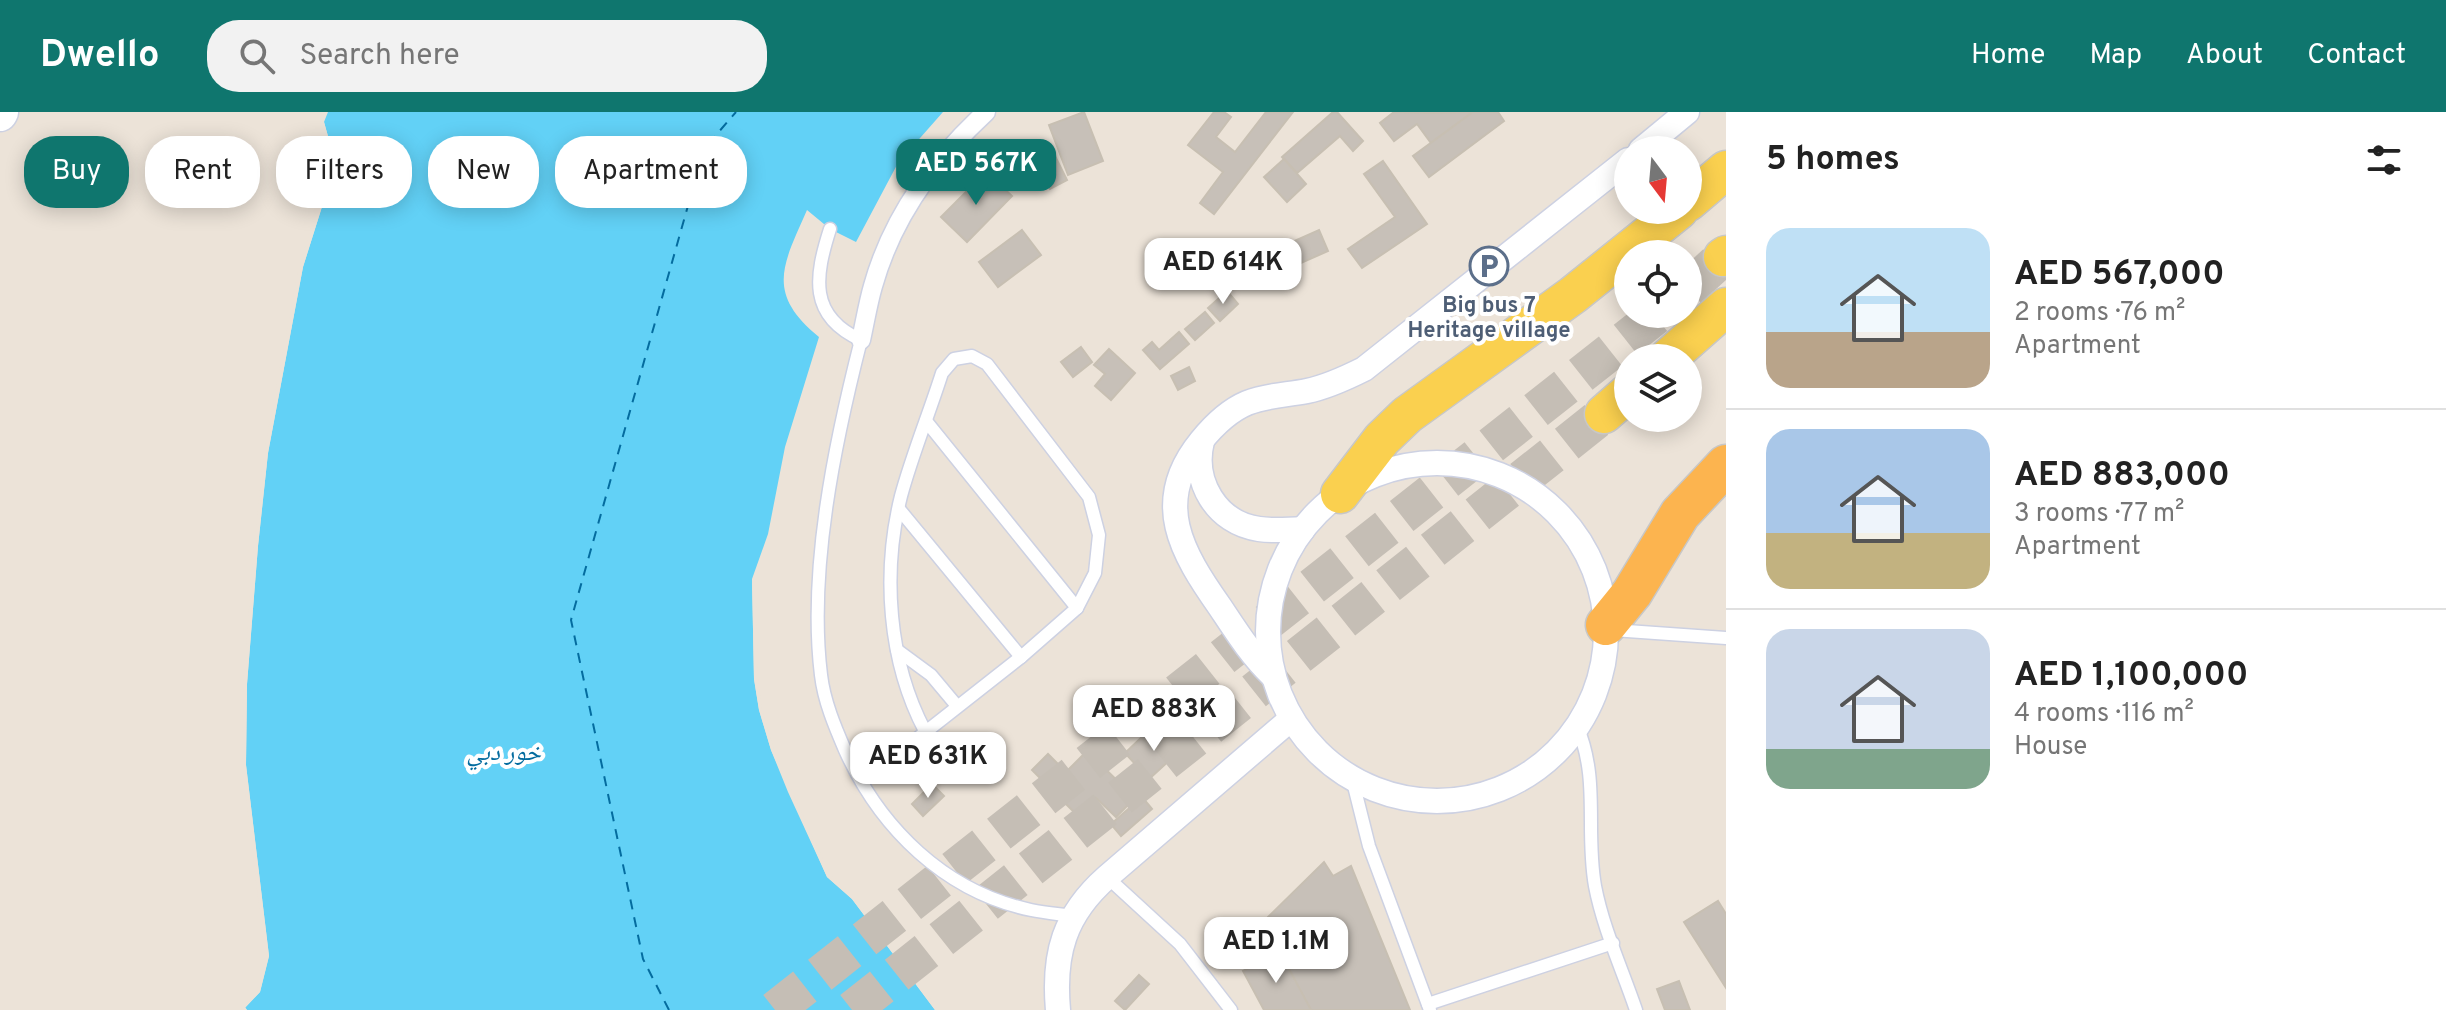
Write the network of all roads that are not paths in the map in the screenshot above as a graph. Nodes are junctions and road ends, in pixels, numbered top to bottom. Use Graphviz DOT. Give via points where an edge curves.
graph roads {
  1 [pos="986,112"];
  2 [pos="1687,112"];
  3 [pos="1658,136"];
  4 [pos="1726,170"];
  5 [pos="1614,171"];
  6 [pos="1702,190"];
  7 [pos="1662,224"];
  8 [pos="830,229"];
  9 [pos="1726,307"];
  10 [pos="861,340"];
  11 [pos="1684,344"];
  12 [pos="926,421"];
  13 [pos="1203,439"];
  14 [pos="1726,465"];
  15 [pos="1340,494"];
  16 [pos="899,509"];
  17 [pos="1303,529"];
  18 [pos="1077,608"];
  19 [pos="1606,628"];
  20 [pos="1726,638"];
  21 [pos="897,650"];
  22 [pos="1021,657"];
  23 [pos="1273,676"];
  24 [pos="957,706"];
  25 [pos="1291,719"];
  26 [pos="1577,726"];
  27 [pos="925,731"];
  28 [pos="1352,778"];
  29 [pos="862,782"];
  30 [pos="1107,877"];
  31 [pos="1073,916"];
  32 [pos="1613,943"];
  33 [pos="1429,1007"];
  34 [pos="1058,1010"];
  35 [pos="1231,1010"];
  36 [pos="1636,1010"];
  1 -- 10 [label="street" via="959,136 924,181 895,231 874,284"];
  2 -- 3 [label="street"];
  4 -- 6 [label="main road"];
  5 -- 13 [label="street" via="1364,369 1325,386 1247,403"];
  7 -- 15 [label="main road" via="1407,415"];
  8 -- 10 [label="lane" via="819,265 822,302 845,333"];
  9 -- 11 [label="main road"];
  10 -- 29 [label="lane" via="831,486 818,620 821,677 833,722"];
  12 -- 16 [label="lane"];
  12 -- 18 [label="lane"];
  12 -- 18 [label="lane" via="947,364 963,356 987,364 1078,481 1096,515 1095,573"];
  13 -- 17 [label="street" via="1199,468 1218,508 1258,529"];
  13 -- 23 [label="street" via="1178,486 1180,539 1190,564"];
  14 -- 19 [label="highway" via="1680,514"];
  15 -- 17 [label="street"];
  15 -- 19 [label="street" via="1386,471 1437,463 1463,465 1512,481 1555,511 1586,551 1603,600"];
  16 -- 21 [label="lane" via="891,579"];
  16 -- 22 [label="lane"];
  17 -- 23 [label="street" via="1288,551 1271,600"];
  18 -- 22 [label="lane"];
  19 -- 20 [label="lane"];
  19 -- 26 [label="street" via="1599,680"];
  21 -- 24 [label="lane" via="931,675"];
  21 -- 27 [label="lane" via="907,692"];
  22 -- 24 [label="lane"];
  23 -- 25 [label="street"];
  24 -- 27 [label="lane"];
  25 -- 28 [label="street" via="1312,746"];
  25 -- 30 [label="street"];
  26 -- 28 [label="street" via="1543,763 1499,789 1475,796 1424,800"];
  26 -- 32 [label="lane" via="1592,778 1595,886"];
  27 -- 29 [label="lane"];
  28 -- 33 [label="lane" via="1369,846"];
  29 -- 31 [label="lane" via="886,819 950,877 988,897"];
  30 -- 31 [label="street"];
  30 -- 35 [label="lane" via="1180,944"];
  31 -- 34 [label="street" via="1055,977"];
  32 -- 33 [label="lane"];
  32 -- 36 [label="lane"];
}
